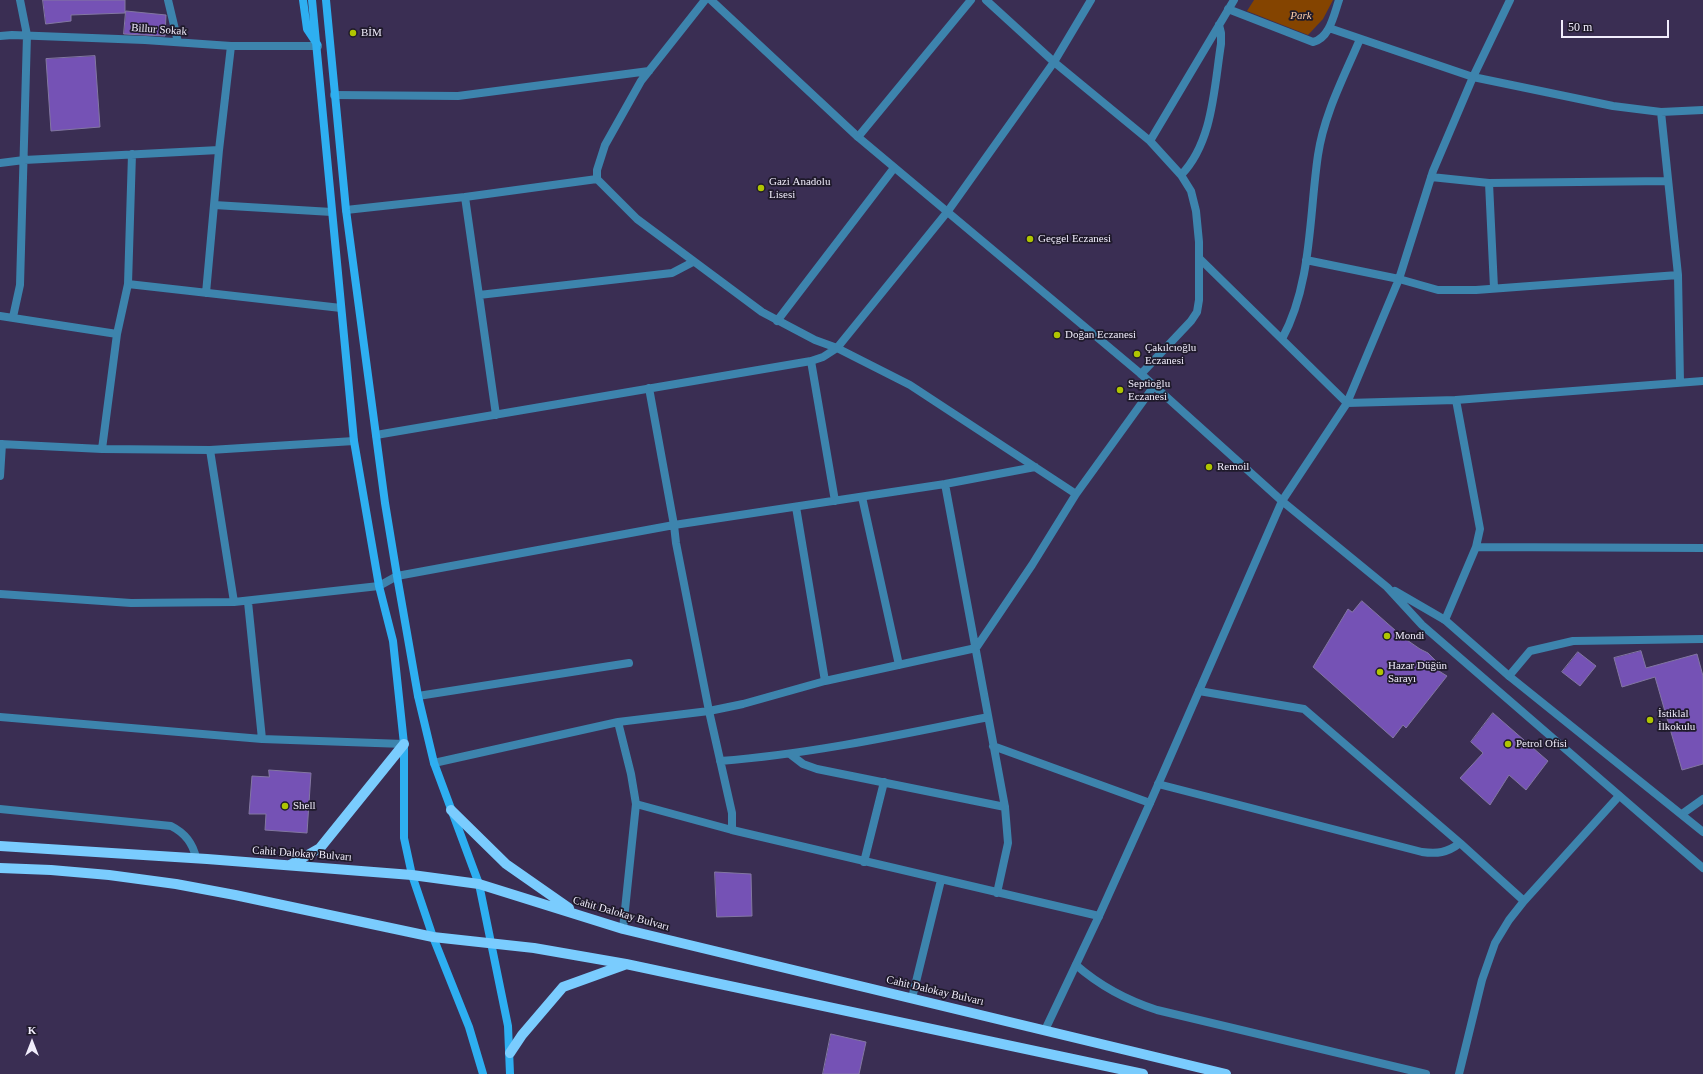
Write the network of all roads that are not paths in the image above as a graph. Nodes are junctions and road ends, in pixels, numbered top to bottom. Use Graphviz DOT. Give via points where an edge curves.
graph roads {
  1 [pos="20,0"];
  2 [pos="168,0"];
  3 [pos="303,0"];
  4 [pos="326,0"];
  5 [pos="704,0"];
  6 [pos="711,0"];
  7 [pos="971,0"];
  8 [pos="986,0"];
  9 [pos="1090,0"];
  10 [pos="1234,0"];
  11 [pos="1340,0"];
  12 [pos="1510,0"];
  13 [pos="313,4"];
  14 [pos="1228,9"];
  15 [pos="1219,25"];
  16 [pos="1329,28"];
  17 [pos="27,35"];
  18 [pos="0,36"];
  19 [pos="1360,39"];
  20 [pos="178,42"];
  21 [pos="232,46"];
  22 [pos="318,46"];
  23 [pos="1054,62"];
  24 [pos="649,71"];
  25 [pos="1472,77"];
  26 [pos="334,95"];
  27 [pos="1703,110"];
  28 [pos="1661,112"];
  29 [pos="858,137"];
  30 [pos="1150,141"];
  31 [pos="219,150"];
  32 [pos="132,154"];
  33 [pos="24,160"];
  34 [pos="0,163"];
  35 [pos="894,168"];
  36 [pos="1181,175"];
  37 [pos="1431,177"];
  38 [pos="597,179"];
  39 [pos="1668,181"];
  40 [pos="1489,183"];
  41 [pos="465,197"];
  42 [pos="214,205"];
  43 [pos="346,210"];
  44 [pos="948,211"];
  45 [pos="332,212"];
  46 [pos="1200,259"];
  47 [pos="1306,260"];
  48 [pos="694,262"];
  49 [pos="1678,275"];
  50 [pos="1400,280"];
  51 [pos="128,284"];
  52 [pos="1494,288"];
  53 [pos="206,293"];
  54 [pos="479,295"];
  55 [pos="341,308"];
  56 [pos="0,316"];
  57 [pos="14,317"];
  58 [pos="777,321"];
  59 [pos="117,334"];
  60 [pos="1282,339"];
  61 [pos="837,348"];
  62 [pos="811,361"];
  63 [pos="1141,374"];
  64 [pos="1703,381"];
  65 [pos="1680,382"];
  66 [pos="1154,386"];
  67 [pos="649,388"];
  68 [pos="1456,400"];
  69 [pos="1347,403"];
  70 [pos="496,415"];
  71 [pos="376,435"];
  72 [pos="354,441"];
  73 [pos="1,444"];
  74 [pos="102,449"];
  75 [pos="210,450"];
  76 [pos="1035,467"];
  77 [pos="0,476"];
  78 [pos="945,484"];
  79 [pos="1076,494"];
  80 [pos="862,496"];
  81 [pos="835,501"];
  82 [pos="1282,501"];
  83 [pos="796,507"];
  84 [pos="674,525"];
  85 [pos="1476,547"];
  86 [pos="1703,548"];
  87 [pos="397,576"];
  88 [pos="379,586"];
  89 [pos="1387,587"];
  90 [pos="0,594"];
  91 [pos="234,602"];
  92 [pos="248,602"];
  93 [pos="1445,620"];
  94 [pos="1703,639"];
  95 [pos="976,648"];
  96 [pos="629,663"];
  97 [pos="899,665"];
  98 [pos="1509,676"];
  99 [pos="825,681"];
  100 [pos="1199,691"];
  101 [pos="418,696"];
  102 [pos="709,711"];
  103 [pos="0,717"];
  104 [pos="988,718"];
  105 [pos="618,722"];
  106 [pos="262,739"];
  107 [pos="404,744"];
  108 [pos="993,746"];
  109 [pos="790,754"];
  110 [pos="720,761"];
  111 [pos="434,763"];
  112 [pos="884,782"];
  113 [pos="1158,784"];
  114 [pos="1619,796"];
  115 [pos="1703,799"];
  116 [pos="1150,803"];
  117 [pos="636,804"];
  118 [pos="1005,807"];
  119 [pos="0,809"];
  120 [pos="451,810"];
  121 [pos="1682,814"];
  122 [pos="732,830"];
  123 [pos="1703,832"];
  124 [pos="1460,843"];
  125 [pos="0,846"];
  126 [pos="196,858"];
  127 [pos="864,862"];
  128 [pos="290,865"];
  129 [pos="0,868"];
  130 [pos="1703,868"];
  131 [pos="412,874"];
  132 [pos="941,880"];
  133 [pos="479,884"];
  134 [pos="997,892"];
  135 [pos="1524,901"];
  136 [pos="577,914"];
  137 [pos="1099,916"];
  138 [pos="623,929"];
  139 [pos="433,937"];
  140 [pos="491,944"];
  141 [pos="626,964"];
  142 [pos="1076,965"];
  143 [pos="912,998"];
  144 [pos="1045,1030"];
  145 [pos="510,1053"];
  146 [pos="483,1074"];
  147 [pos="510,1074"];
  148 [pos="1143,1074"];
  149 [pos="1226,1074"];
  150 [pos="1426,1074"];
  151 [pos="1458,1074"];
  1 -- 17 [label="street"];
  2 -- 20 [label="street"];
  3 -- 22 [label="main road" via="307,30"];
  4 -- 26 [label="main road"];
  5 -- 24 [label="street"];
  6 -- 29 [label="street"];
  7 -- 29 [label="street"];
  8 -- 23 [label="street"];
  9 -- 23 [label="street"];
  10 -- 14 [label="street"];
  11 -- 16 [label="street"];
  12 -- 25 [label="street"];
  13 -- 22 [label="main road"];
  14 -- 15 [label="street"];
  14 -- 16 [label="street" via="1313,42 1319,40"];
  15 -- 30 [label="street"];
  15 -- 36 [label="street" via="1221,44 1207,130 1199,152"];
  16 -- 19 [label="street"];
  17 -- 18 [label="street, Billur Sokak"];
  17 -- 20 [label="street, Billur Sokak"];
  17 -- 33 [label="street"];
  19 -- 25 [label="street"];
  19 -- 47 [label="street" via="1321,138"];
  20 -- 21 [label="street, Billur Sokak"];
  21 -- 22 [label="street, Billur Sokak"];
  21 -- 31 [label="street"];
  22 -- 45 [label="main road"];
  23 -- 30 [label="street"];
  23 -- 44 [label="street"];
  24 -- 26 [label="street" via="458,96"];
  24 -- 38 [label="street" via="605,145 597,170"];
  25 -- 28 [label="street" via="1613,106"];
  25 -- 37 [label="street"];
  26 -- 43 [label="main road"];
  27 -- 28 [label="street"];
  28 -- 39 [label="street"];
  29 -- 35 [label="street"];
  30 -- 36 [label="street"];
  31 -- 32 [label="street"];
  31 -- 42 [label="street"];
  32 -- 33 [label="street"];
  32 -- 51 [label="street"];
  33 -- 34 [label="street"];
  33 -- 57 [label="street" via="20,285"];
  35 -- 44 [label="street"];
  35 -- 58 [label="street"];
  36 -- 46 [label="street" via="1196,210"];
  37 -- 40 [label="street"];
  37 -- 50 [label="street"];
  38 -- 41 [label="street"];
  38 -- 48 [label="street" via="637,219"];
  39 -- 40 [label="street"];
  39 -- 49 [label="street"];
  40 -- 52 [label="street"];
  41 -- 43 [label="street"];
  41 -- 54 [label="street"];
  42 -- 45 [label="street"];
  42 -- 53 [label="street"];
  43 -- 71 [label="main road"];
  44 -- 61 [label="street"];
  44 -- 63 [label="street"];
  45 -- 55 [label="main road"];
  46 -- 60 [label="street"];
  46 -- 63 [label="street" via="1197,312 1191,322"];
  47 -- 50 [label="street"];
  47 -- 60 [label="street" via="1297,303"];
  48 -- 54 [label="street" via="672,273"];
  48 -- 58 [label="street"];
  49 -- 52 [label="street"];
  49 -- 65 [label="street"];
  50 -- 52 [label="street" via="1438,290"];
  50 -- 69 [label="street"];
  51 -- 53 [label="street"];
  51 -- 59 [label="street"];
  53 -- 55 [label="street"];
  54 -- 70 [label="street"];
  55 -- 72 [label="main road"];
  56 -- 57 [label="street"];
  57 -- 59 [label="street"];
  58 -- 61 [label="street" via="814,340"];
  59 -- 74 [label="street"];
  60 -- 69 [label="street"];
  61 -- 62 [label="street"];
  61 -- 76 [label="street" via="910,385"];
  62 -- 67 [label="street"];
  62 -- 81 [label="street"];
  63 -- 66 [label="street"];
  64 -- 65 [label="street"];
  65 -- 68 [label="street"];
  66 -- 79 [label="street"];
  66 -- 82 [label="street"];
  67 -- 70 [label="street"];
  67 -- 84 [label="street"];
  68 -- 69 [label="street"];
  68 -- 85 [label="street" via="1480,529"];
  69 -- 82 [label="street"];
  70 -- 71 [label="street"];
  71 -- 87 [label="main road"];
  72 -- 75 [label="street"];
  72 -- 88 [label="main road"];
  73 -- 74 [label="street"];
  73 -- 77 [label="street"];
  74 -- 75 [label="street"];
  75 -- 91 [label="street"];
  76 -- 78 [label="street"];
  76 -- 79 [label="street"];
  78 -- 80 [label="street"];
  78 -- 95 [label="street"];
  79 -- 95 [label="street"];
  80 -- 81 [label="street"];
  80 -- 97 [label="street"];
  81 -- 83 [label="street"];
  82 -- 89 [label="street"];
  82 -- 100 [label="street"];
  83 -- 84 [label="street"];
  83 -- 99 [label="street"];
  84 -- 87 [label="street"];
  84 -- 102 [label="street"];
  85 -- 86 [label="street"];
  85 -- 93 [label="street"];
  87 -- 88 [label="street"];
  87 -- 101 [label="main road"];
  88 -- 92 [label="street"];
  88 -- 107 [label="main road" via="393,641"];
  89 -- 93 [label="street"];
  89 -- 114 [label="street" via="1422,625"];
  90 -- 91 [label="street" via="131,603"];
  91 -- 92 [label="street"];
  92 -- 106 [label="street"];
  93 -- 98 [label="street"];
  94 -- 98 [label="street" via="1573,641 1530,651"];
  95 -- 97 [label="street"];
  95 -- 104 [label="street"];
  96 -- 101 [label="street"];
  97 -- 99 [label="street"];
  98 -- 121 [label="street"];
  99 -- 102 [label="street"];
  100 -- 113 [label="street"];
  100 -- 124 [label="street" via="1304,709"];
  101 -- 111 [label="main road"];
  102 -- 105 [label="street"];
  102 -- 110 [label="street"];
  103 -- 106 [label="street"];
  104 -- 108 [label="street"];
  104 -- 109 [label="street"];
  105 -- 111 [label="street"];
  105 -- 117 [label="street"];
  106 -- 107 [label="street"];
  107 -- 128 [label="main road" via="320,848"];
  107 -- 131 [label="main road" via="404,838"];
  108 -- 116 [label="street"];
  108 -- 118 [label="street"];
  109 -- 110 [label="street"];
  109 -- 112 [label="street" via="797,761 810,766"];
  110 -- 122 [label="street" via="732,813"];
  111 -- 120 [label="main road"];
  112 -- 118 [label="street"];
  112 -- 127 [label="street"];
  113 -- 116 [label="street"];
  113 -- 124 [label="street" via="1422,852 1445,852"];
  114 -- 130 [label="street"];
  114 -- 135 [label="street"];
  115 -- 121 [label="street"];
  116 -- 137 [label="street"];
  117 -- 122 [label="street"];
  117 -- 138 [label="street"];
  118 -- 134 [label="street" via="1008,843"];
  119 -- 126 [label="street" via="171,826 188,838"];
  120 -- 133 [label="main road"];
  120 -- 136 [label="main road" via="506,864"];
  121 -- 123 [label="street"];
  122 -- 127 [label="street"];
  124 -- 135 [label="street"];
  125 -- 126 [label="main road, Cahit Dalokay Bulvarı"];
  126 -- 128 [label="main road, Cahit Dalokay Bulvarı"];
  127 -- 132 [label="street"];
  128 -- 131 [label="main road, Cahit Dalokay Bulvarı"];
  129 -- 139 [label="main road" via="109,875 176,884"];
  131 -- 133 [label="main road, Cahit Dalokay Bulvarı"];
  131 -- 139 [label="main road"];
  132 -- 134 [label="street"];
  132 -- 143 [label="street"];
  133 -- 136 [label="main road, Cahit Dalokay Bulvarı"];
  133 -- 140 [label="main road"];
  134 -- 137 [label="street"];
  135 -- 151 [label="street" via="1495,943 1482,980"];
  136 -- 138 [label="main road, Cahit Dalokay Bulvarı"];
  137 -- 142 [label="street"];
  138 -- 143 [label="main road, Cahit Dalokay Bulvarı"];
  139 -- 140 [label="main road"];
  139 -- 146 [label="main road" via="470,1028"];
  140 -- 141 [label="main road" via="534,948"];
  140 -- 145 [label="main road" via="508,1026"];
  141 -- 145 [label="main road" via="563,987"];
  141 -- 148 [label="main road"];
  142 -- 144 [label="street"];
  142 -- 150 [label="street" via="1110,991 1157,1010"];
  143 -- 144 [label="main road, Cahit Dalokay Bulvarı"];
  144 -- 149 [label="main road, Cahit Dalokay Bulvarı"];
  145 -- 147 [label="main road"];
}
